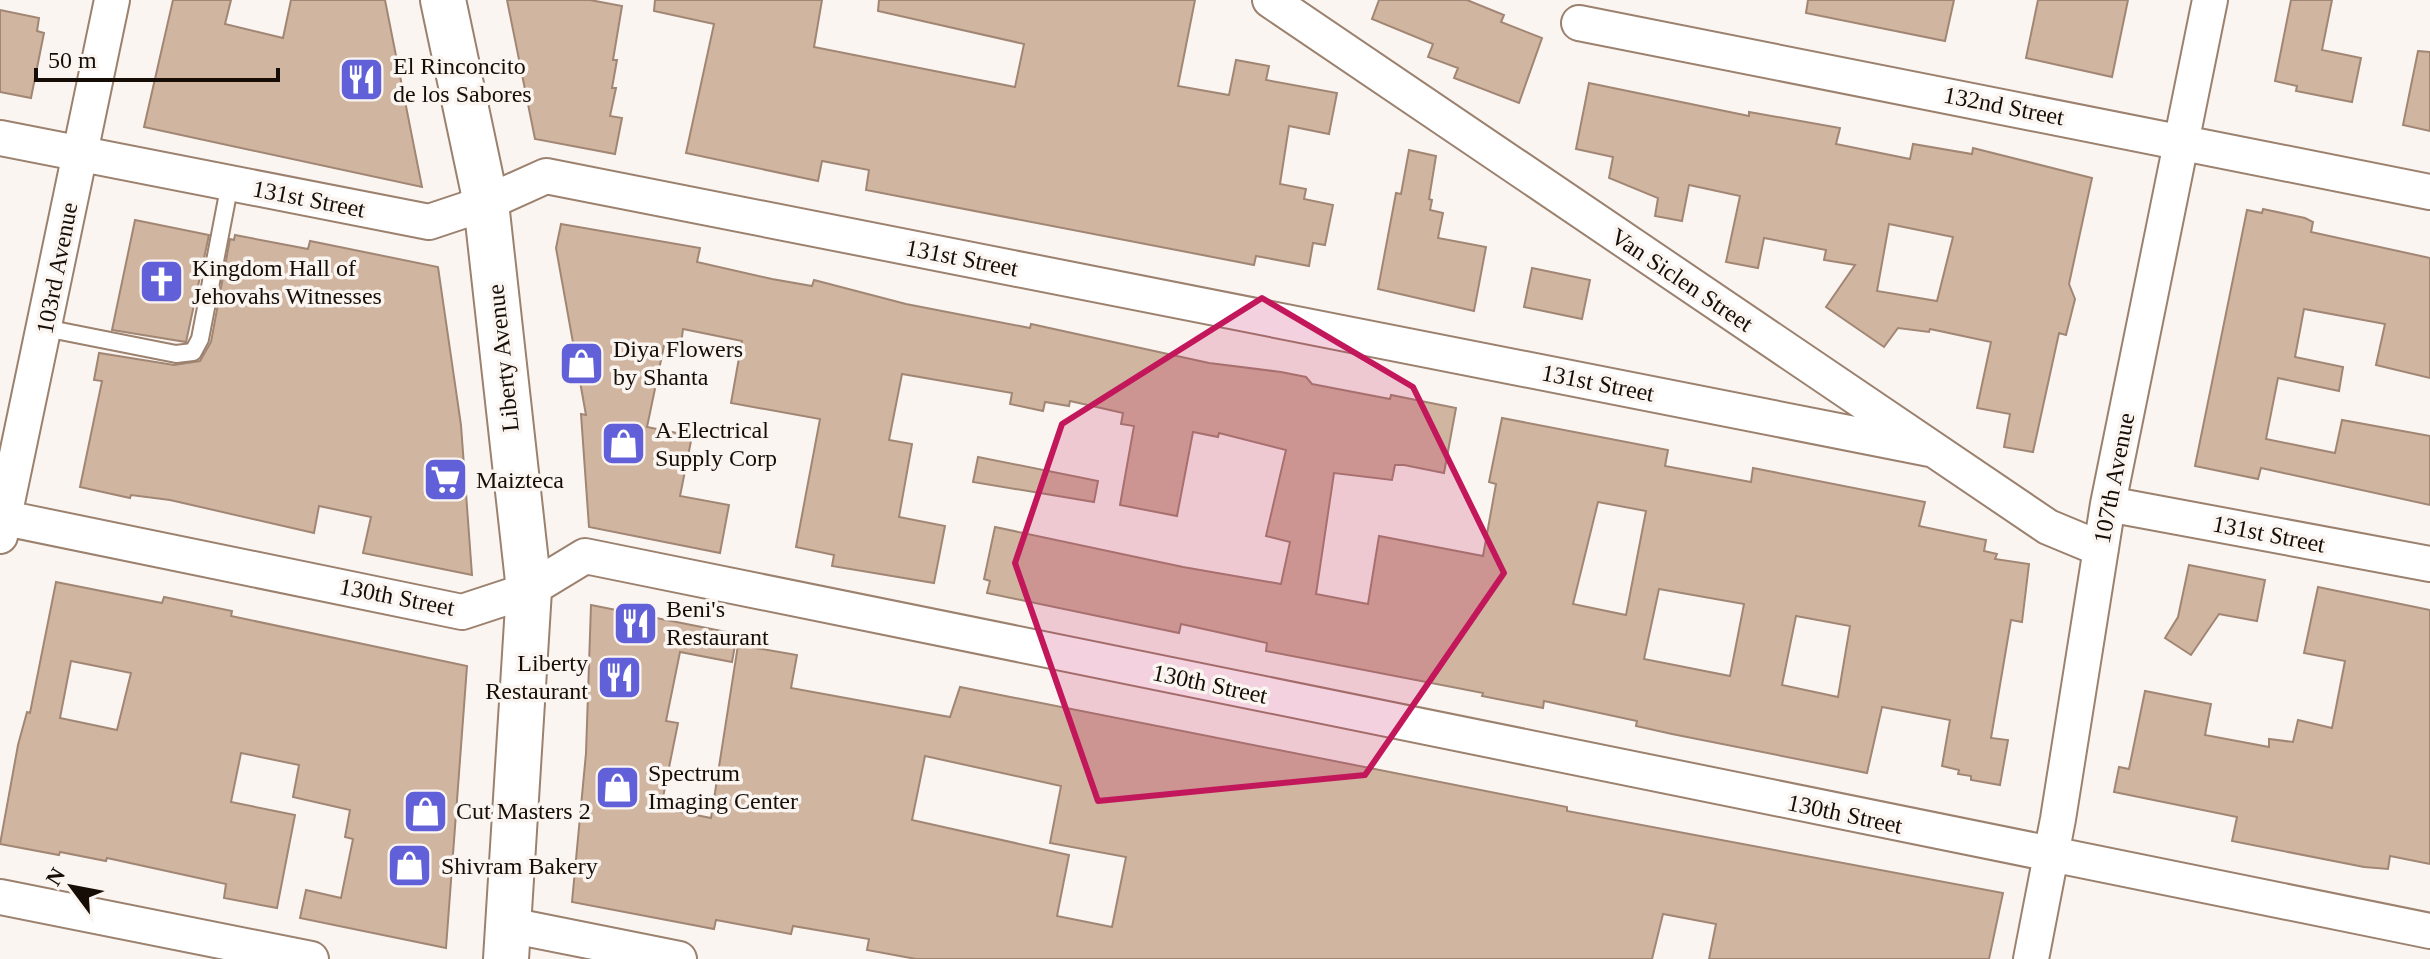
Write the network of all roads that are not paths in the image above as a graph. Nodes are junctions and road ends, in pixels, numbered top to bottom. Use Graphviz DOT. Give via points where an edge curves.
graph roads {
  1 [pos="112,0"];
  2 [pos="443,0"];
  3 [pos="1270,0"];
  4 [pos="2210,0"];
  5 [pos="1579,23"];
  6 [pos="0,138"];
  7 [pos="2181,142"];
  8 [pos="80,155"];
  9 [pos="230,183"];
  10 [pos="2430,192"];
  11 [pos="486,203"];
  12 [pos="45,328"];
  13 [pos="1930,449"];
  14 [pos="2108,504"];
  15 [pos="1,524"];
  16 [pos="2101,549"];
  17 [pos="2430,564"];
  18 [pos="529,590"];
  19 [pos="2051,856"];
  20 [pos="0,897"];
  21 [pos="2430,931"];
  22 [pos="508,942"];
  23 [pos="215,949"];
  24 [pos="311,959"];
  25 [pos="679,959"];
  26 [pos="2031,959"];
  1 -- 8 [label="street, 103rd Avenue"];
  2 -- 11 [label="street, Liberty Avenue"];
  3 -- 13 [label="street, Van Siclen Street"];
  4 -- 7 [label="street, 107th Avenue"];
  5 -- 7 [label="street, 132nd Street"];
  6 -- 8 [label="street, 131st Street"];
  7 -- 10 [label="street, 132nd Street"];
  7 -- 14 [label="street, 107th Avenue"];
  8 -- 9 [label="street, 131st Street"];
  8 -- 12 [label="street, 103rd Avenue"];
  9 -- 11 [label="street, 131st Street" via="429,222"];
  9 -- 12 [label="lane" via="200,339 193,352 176,354"];
  11 -- 13 [label="street, 131st Street" via="546,176"];
  11 -- 18 [label="street, Liberty Avenue"];
  12 -- 15 [label="street, 103rd Avenue"];
  13 -- 16 [label="street, Van Siclen Street" via="2048,527"];
  14 -- 16 [label="street, 107th Avenue"];
  14 -- 17 [label="street, 131st Street"];
  15 -- 18 [label="street, 130th Street" via="462,612"];
  16 -- 19 [label="street, 107th Avenue"];
  18 -- 19 [label="street, 130th Street" via="585,556"];
  18 -- 22 [label="street, Liberty Avenue"];
  19 -- 21 [label="street, 130th Street"];
  19 -- 26 [label="street, 107th Avenue"];
  20 -- 23 [label="street"];
  22 -- 25 [label="street"];
  23 -- 24 [label="street"];
}
